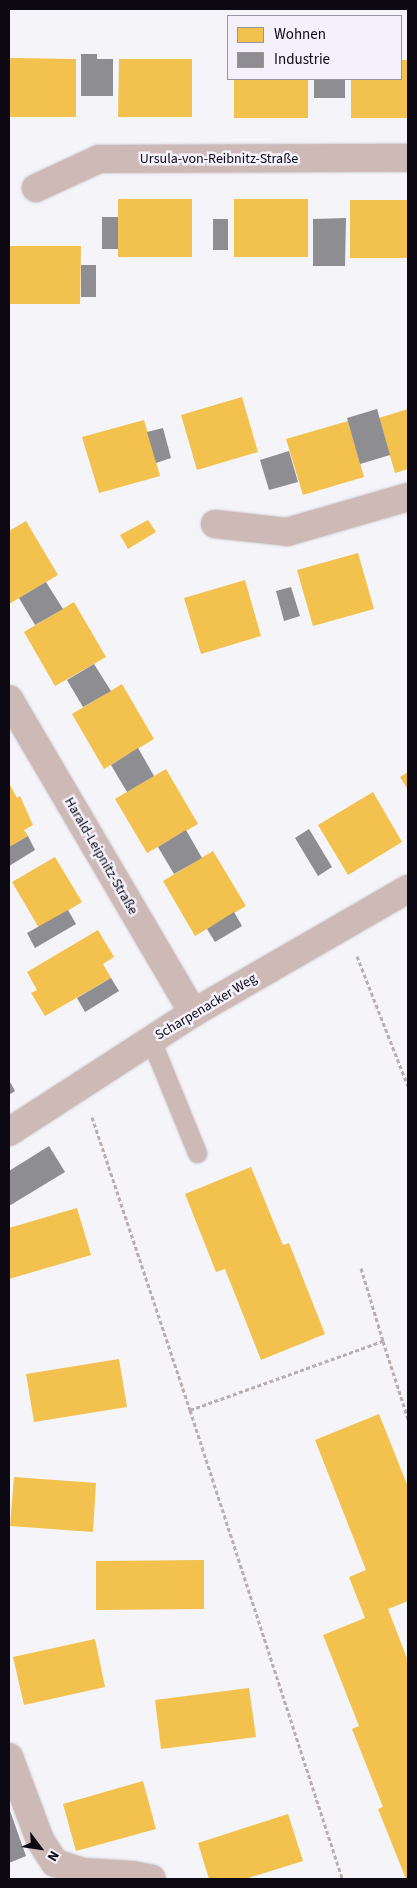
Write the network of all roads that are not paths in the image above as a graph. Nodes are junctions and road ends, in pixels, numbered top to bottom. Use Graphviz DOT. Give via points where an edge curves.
graph roads {
  1 [pos="408,158"];
  2 [pos="36,188"];
  3 [pos="408,497"];
  4 [pos="215,524"];
  5 [pos="9,699"];
  6 [pos="408,889"];
  7 [pos="193,1013"];
  8 [pos="151,1040"];
  9 [pos="9,1132"];
  10 [pos="197,1153"];
  11 [pos="9,1757"];
  12 [pos="152,1879"];
  1 -- 2 [label="street, Ursula-von-Reibnitz-Straße" via="99,159"];
  3 -- 4 [label="street" via="287,532"];
  5 -- 7 [label="street, Harald-Leipnitz-Straße"];
  6 -- 7 [label="street, Scharpenacker Weg"];
  7 -- 8 [label="street, Scharpenacker Weg"];
  8 -- 9 [label="street, Scharpenacker Weg"];
  8 -- 10 [label="lane"];
  11 -- 12 [label="street" via="40,1840 55,1863 82,1872"];
}
